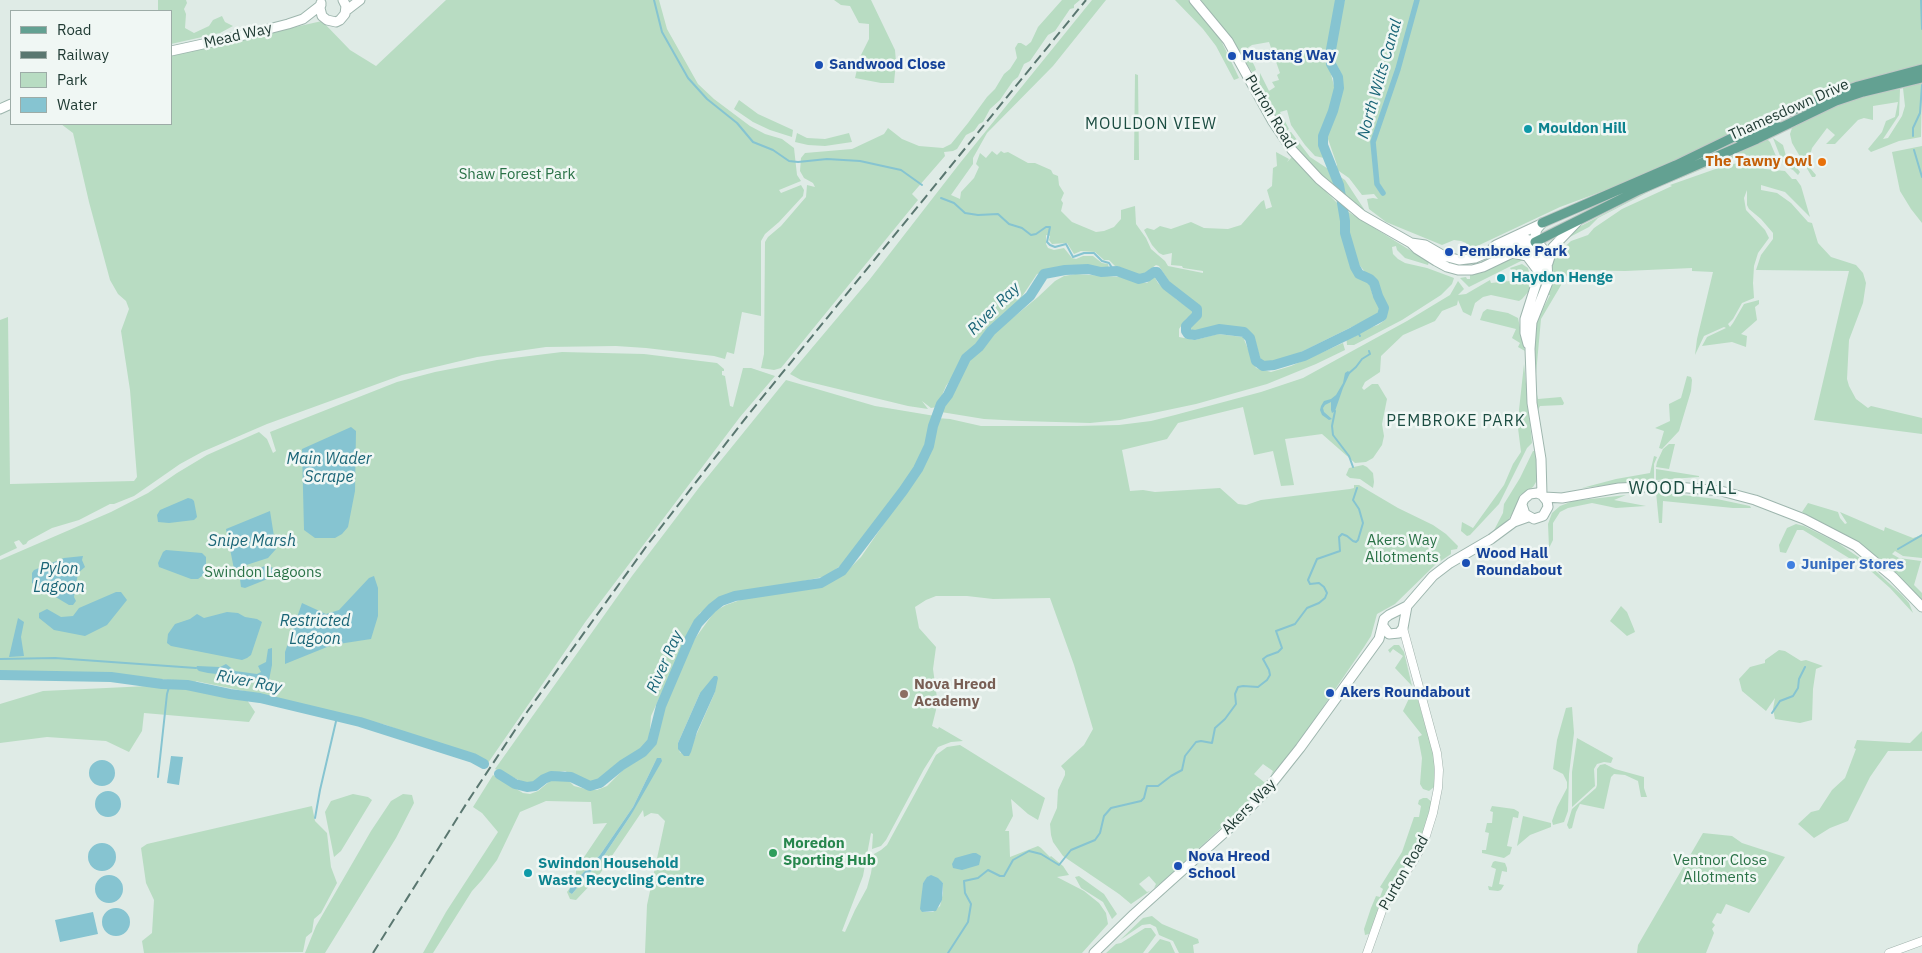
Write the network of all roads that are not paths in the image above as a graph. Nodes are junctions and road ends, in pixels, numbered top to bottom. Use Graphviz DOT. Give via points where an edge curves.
graph roads {
  1 [pos="344,0"];
  2 [pos="360,0"];
  3 [pos="1194,0"];
  4 [pos="322,2"];
  5 [pos="347,10"];
  6 [pos="303,18"];
  7 [pos="325,19"];
  8 [pos="172,51"];
  9 [pos="1922,69"];
  10 [pos="1922,78"];
  11 [pos="1893,81"];
  12 [pos="1776,123"];
  13 [pos="1581,219"];
  14 [pos="1542,223"];
  15 [pos="1535,242"];
  16 [pos="1411,243"];
  17 [pos="1489,252"];
  18 [pos="1512,253"];
  19 [pos="1548,266"];
  20 [pos="1539,272"];
  21 [pos="1530,349"];
  22 [pos="1540,495"];
  23 [pos="1562,498"];
  24 [pos="1522,505"];
  25 [pos="1547,510"];
  26 [pos="1528,517"];
  27 [pos="1514,522"];
  28 [pos="1407,606"];
  29 [pos="1922,607"];
  30 [pos="1392,614"];
  31 [pos="1403,624"];
  32 [pos="1383,626"];
  33 [pos="1392,634"];
  34 [pos="1379,639"];
  35 [pos="1408,645"];
  36 [pos="1922,941"];
  37 [pos="1094,953"];
  38 [pos="1367,953"];
  39 [pos="1889,953"];
  1 -- 5 [label="main road"];
  2 -- 5 [label="main road"];
  3 -- 16 [label="main road, Purton Road" via="1228,41 1282,136 1312,173 1349,205"];
  4 -- 6 [label="main road, Mead Way"];
  4 -- 7 [label="main road" via="320,12"];
  5 -- 7 [label="main road, Mead Way" via="340,20 331,22"];
  6 -- 7 [label="main road, Mead Way"];
  6 -- 8 [label="main road, Mead Way" via="253,34"];
  9 -- 11 [label="main road, Thamesdown Drive"];
  10 -- 11 [label="main road, Thamesdown Drive"];
  11 -- 12 [label="main road, Thamesdown Drive"];
  11 -- 12 [label="main road, Thamesdown Drive" via="1830,95"];
  12 -- 13 [label="main road, Thamesdown Drive"];
  12 -- 14 [label="main road, Thamesdown Drive" via="1743,137 1729,139"];
  13 -- 15 [label="main road, Thamesdown Drive"];
  13 -- 19 [label="main road" via="1554,247"];
  14 -- 15 [label="main road" via="1536,232"];
  14 -- 17 [label="main road, Purton Road" via="1496,245"];
  15 -- 17 [label="main road, Purton Road" via="1523,240"];
  15 -- 18 [label="main road, Purton Road"];
  15 -- 19 [label="main road" via="1544,250"];
  15 -- 20 [label="main road"];
  16 -- 17 [label="main road, Purton Road" via="1425,245 1455,260 1470,260"];
  16 -- 18 [label="main road, Purton Road" via="1433,260 1458,270 1478,269"];
  18 -- 20 [label="main road" via="1527,256"];
  19 -- 21 [label="main road" via="1546,289 1532,322"];
  20 -- 21 [label="main road" via="1525,319"];
  21 -- 22 [label="main road" via="1532,403 1541,459"];
  22 -- 23 [label="main road"];
  22 -- 24 [label="main road" via="1526,497"];
  22 -- 25 [label="main road" via="1547,503"];
  23 -- 25 [label="main road"];
  23 -- 29 [label="main road" via="1619,488 1666,486 1721,491 1755,500 1804,519 1856,546"];
  24 -- 26 [label="main road"];
  24 -- 27 [label="main road"];
  25 -- 26 [label="main road" via="1540,518"];
  26 -- 27 [label="main road"];
  27 -- 28 [label="main road" via="1441,570"];
  28 -- 30 [label="main road"];
  28 -- 31 [label="main road"];
  30 -- 31 [label="main road" via="1399,616"];
  30 -- 32 [label="main road" via="1386,617"];
  31 -- 33 [label="main road" via="1399,633"];
  31 -- 35 [label="street, Purton Road"];
  32 -- 33 [label="main road"];
  32 -- 34 [label="main road, Akers Way"];
  33 -- 34 [label="main road, Akers Way"];
  33 -- 35 [label="street"];
  34 -- 37 [label="main road, Akers Way" via="1265,792"];
  35 -- 38 [label="street, Purton Road" via="1437,753 1438,788 1424,842 1384,905"];
  36 -- 39 [label="street"];
}
